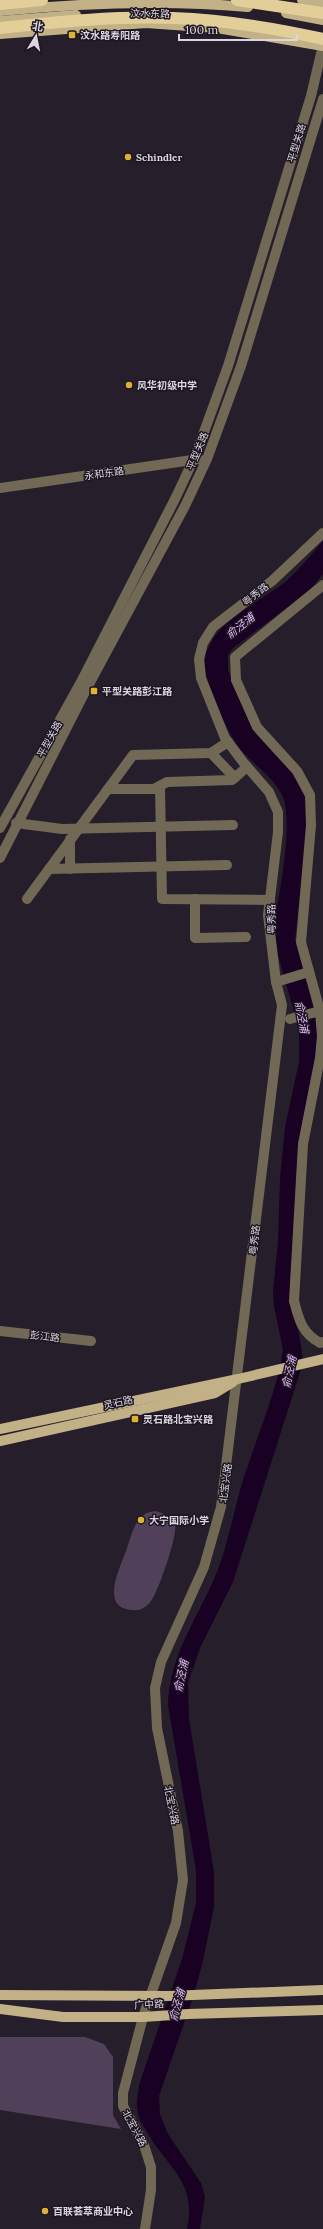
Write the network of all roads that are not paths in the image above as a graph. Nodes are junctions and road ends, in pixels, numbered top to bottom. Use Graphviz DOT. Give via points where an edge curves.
graph roads {
  1 [pos="42,0"];
  2 [pos="237,0"];
  3 [pos="302,0"];
  4 [pos="0,4"];
  5 [pos="323,4"];
  6 [pos="144,5"];
  7 [pos="0,11"];
  8 [pos="323,13"];
  9 [pos="323,20"];
  10 [pos="0,21"];
  11 [pos="146,23"];
  12 [pos="0,28"];
  13 [pos="323,33"];
  14 [pos="0,34"];
  15 [pos="323,39"];
  16 [pos="323,45"];
  17 [pos="323,99"];
  18 [pos="207,459"];
  19 [pos="194,460"];
  20 [pos="0,488"];
  21 [pos="323,532"];
  22 [pos="323,585"];
  23 [pos="228,742"];
  24 [pos="211,753"];
  25 [pos="247,767"];
  26 [pos="235,778"];
  27 [pos="160,786"];
  28 [pos="108,789"];
  29 [pos="16,824"];
  30 [pos="233,826"];
  31 [pos="160,827"];
  32 [pos="0,828"];
  33 [pos="78,829"];
  34 [pos="70,839"];
  35 [pos="0,858"];
  36 [pos="160,865"];
  37 [pos="227,865"];
  38 [pos="49,869"];
  39 [pos="70,869"];
  40 [pos="195,899"];
  41 [pos="26,900"];
  42 [pos="270,900"];
  43 [pos="246,937"];
  44 [pos="309,972"];
  45 [pos="276,982"];
  46 [pos="320,1011"];
  47 [pos="290,1019"];
  48 [pos="0,1331"];
  49 [pos="91,1342"];
  50 [pos="323,1342"];
  51 [pos="322,1359"];
  52 [pos="238,1379"];
  53 [pos="0,1429"];
  54 [pos="0,1441"];
  55 [pos="323,1990"];
  56 [pos="0,1995"];
  57 [pos="150,1996"];
  58 [pos="0,2009"];
  59 [pos="323,2010"];
  60 [pos="143,2017"];
  61 [pos="145,2229"];
  1 -- 4 [label="highway"];
  2 -- 8 [label="highway"];
  3 -- 5 [label="main road"];
  6 -- 7 [label="main road, 汶水东路"];
  6 -- 9 [label="main road, 汶水东路" via="183,1 225,4"];
  6 -- 10 [label="main road, 汶水东路"];
  6 -- 11 [label="street"];
  6 -- 13 [label="main road, 汶水东路" via="248,19"];
  11 -- 14 [label="main road, 汶水东路"];
  11 -- 16 [label="main road, 汶水东路" via="217,28"];
  12 -- 15 [label="highway, bridge" via="71,21 173,18 247,26"];
  16 -- 19 [label="street, 平型关路" via="311,96 228,366"];
  17 -- 18 [label="street, 平型关路" via="241,366"];
  18 -- 19 [label="street, 永和东路"];
  18 -- 29 [label="street, 平型关路" via="185,506"];
  19 -- 20 [label="street, 永和东路"];
  19 -- 32 [label="street, 平型关路" via="81,682"];
  21 -- 23 [label="street, 粤秀路" via="272,581 213,627 203,643 199,659 201,678"];
  22 -- 44 [label="street" via="235,657 236,680 257,727 297,772 310,795 311,825 301,936"];
  23 -- 24 [label="street"];
  23 -- 25 [label="street, 粤秀路"];
  24 -- 26 [label="street"];
  24 -- 28 [label="street" via="133,755"];
  25 -- 26 [label="street"];
  25 -- 42 [label="street, 粤秀路" via="269,792 278,812"];
  26 -- 27 [label="street" via="167,782"];
  27 -- 28 [label="street" via="154,789"];
  27 -- 31 [label="street"];
  28 -- 33 [label="street"];
  29 -- 33 [label="street" via="62,830"];
  29 -- 35 [label="street, 平型关路"];
  30 -- 31 [label="street"];
  31 -- 33 [label="street"];
  31 -- 36 [label="street"];
  33 -- 34 [label="street"];
  34 -- 38 [label="street"];
  34 -- 39 [label="street"];
  36 -- 37 [label="street"];
  36 -- 39 [label="street"];
  36 -- 40 [label="street" via="162,899"];
  38 -- 39 [label="street"];
  38 -- 41 [label="street"];
  40 -- 42 [label="street"];
  40 -- 43 [label="street" via="195,938"];
  42 -- 45 [label="street, 粤秀路" via="268,914"];
  44 -- 45 [label="street"];
  44 -- 46 [label="street"];
  45 -- 52 [label="street, 粤秀路" via="282,1005"];
  46 -- 47 [label="street"];
  46 -- 50 [label="street" via="320,1058 303,1144 294,1302 300,1324 311,1338"];
  48 -- 49 [label="street, 彭江路"];
  51 -- 52 [label="main road, 灵石路"];
  52 -- 53 [label="main road, 灵石路"];
  52 -- 54 [label="main road, 灵石路" via="215,1393"];
  52 -- 57 [label="street, 北宝兴路" via="225,1486 214,1534 196,1586 164,1653 155,1688 156,1721 181,1854 183,1880 176,1923"];
  55 -- 57 [label="main road, 广中路"];
  56 -- 57 [label="main road, 广中路"];
  57 -- 60 [label="street, 北宝兴路"];
  58 -- 60 [label="main road, 广中路" via="63,2017"];
  59 -- 60 [label="main road, 广中路"];
  60 -- 61 [label="street, 北宝兴路" via="126,2076 123,2100 128,2117 147,2150 151,2167"];
}
